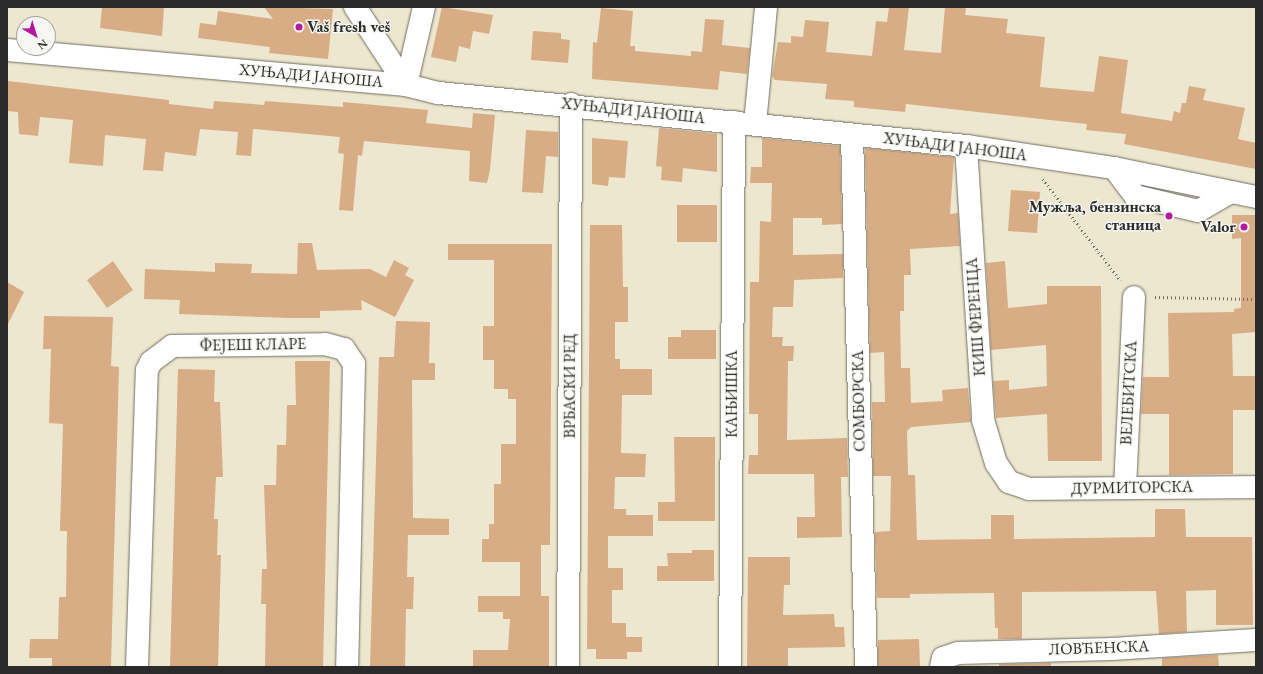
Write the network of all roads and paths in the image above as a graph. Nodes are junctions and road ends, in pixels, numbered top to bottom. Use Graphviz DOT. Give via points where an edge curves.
graph roads {
  1 [pos="355,7"];
  2 [pos="424,7"];
  3 [pos="766,7"];
  4 [pos="7,50"];
  5 [pos="406,85"];
  6 [pos="571,104"];
  7 [pos="745,123"];
  8 [pos="852,135"];
  9 [pos="966,146"];
  10 [pos="1040,157"];
  11 [pos="1256,197"];
  12 [pos="1134,297"];
  13 [pos="1256,299"];
  14 [pos="1010,482"];
  15 [pos="1256,487"];
  16 [pos="1125,488"];
  17 [pos="1256,640"];
  18 [pos="1112,658"];
  19 [pos="942,662"];
  20 [pos="138,667"];
  21 [pos="346,667"];
  22 [pos="568,667"];
  23 [pos="730,667"];
  24 [pos="866,667"];
  1 -- 5 [label="street"];
  2 -- 5 [label="street"];
  3 -- 7 [label="street, КАЊИШКА"];
  4 -- 5 [label="street, ХУЊАДИ ЈАНОША"];
  5 -- 6 [label="street, ХУЊАДИ ЈАНОША" via="439,93"];
  6 -- 7 [label="street, ХУЊАДИ ЈАНОША"];
  6 -- 22 [label="street, ВРБАСКИ РЕД"];
  7 -- 8 [label="street, ХУЊАДИ ЈАНОША"];
  7 -- 23 [label="street, КАЊИШКА"];
  8 -- 9 [label="street, ХУЊАДИ ЈАНОША"];
  8 -- 24 [label="street, СОМБОРСКА"];
  9 -- 10 [label="street, ХУЊАДИ ЈАНОША"];
  9 -- 14 [label="street, КИШ ФЕРЕНЦА" via="983,420 996,463"];
  10 -- 11 [label="street, ХУЊАДИ ЈАНОША" via="1114,168"];
  10 -- 12 [label="path" via="1042,177"];
  12 -- 13 [label="path"];
  12 -- 16 [label="street, ВЕЛЕБИТСКА"];
  14 -- 16 [label="street, ДУРМИТОРСКА" via="1029,489"];
  15 -- 16 [label="street, ДУРМИТОРСКА"];
  17 -- 18 [label="street, ЛОВЋЕНСКА"];
  18 -- 19 [label="street, ЛОВЋЕНСКА" via="958,652"];
  20 -- 21 [label="street, ФЕЈЕШ КЛАРЕ" via="147,370 151,362 172,346 325,344 344,349 354,364"];
}
